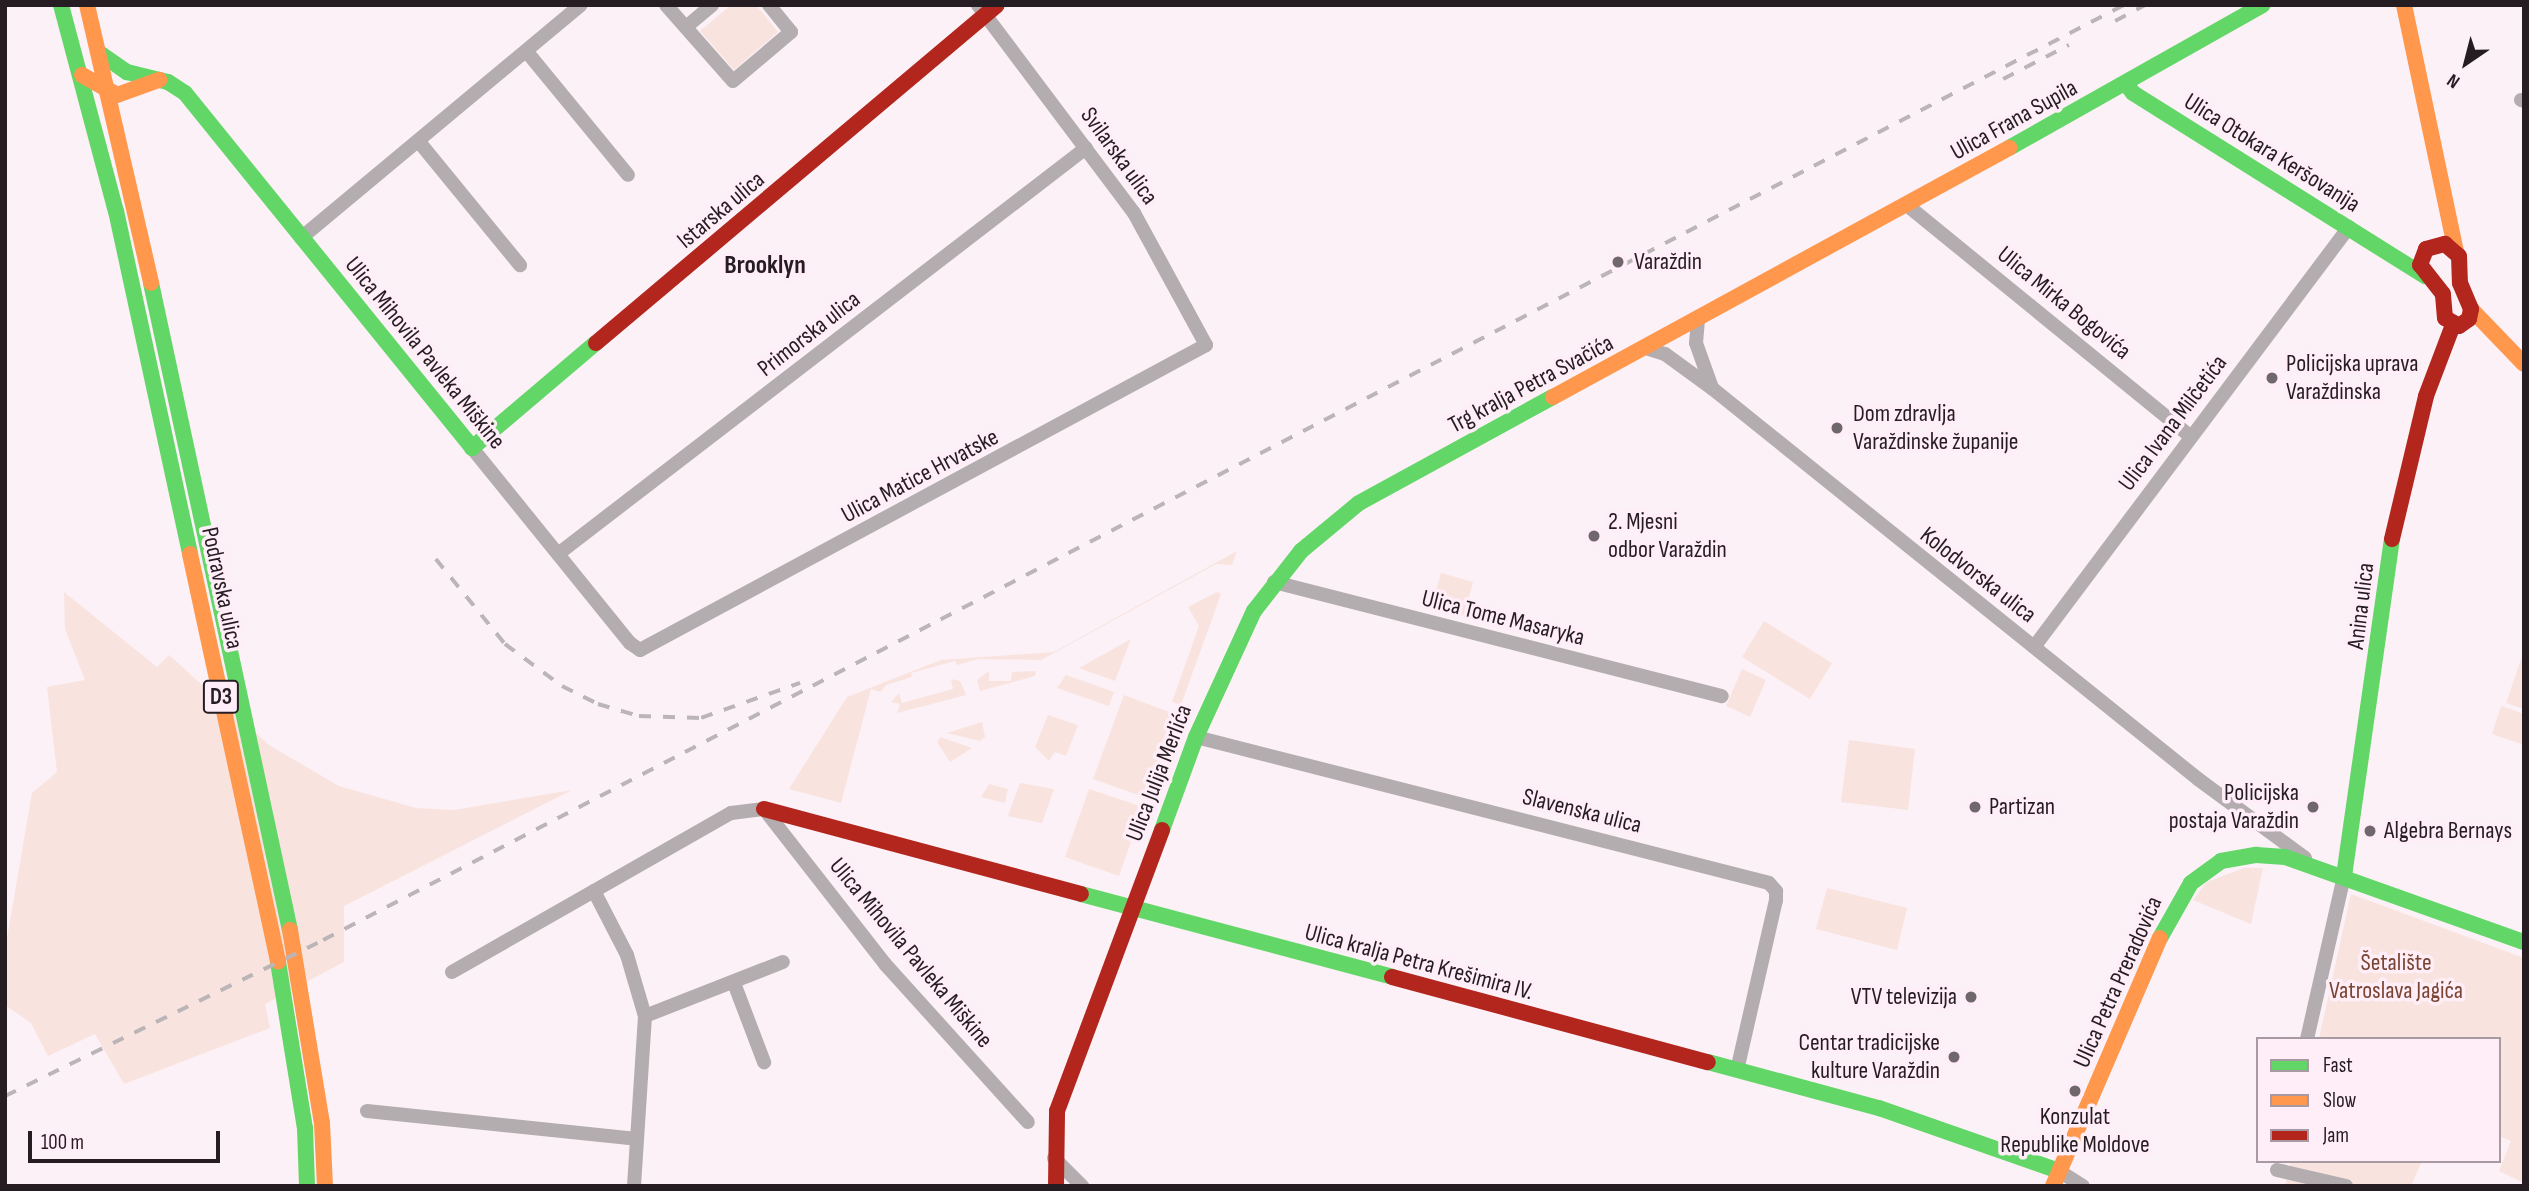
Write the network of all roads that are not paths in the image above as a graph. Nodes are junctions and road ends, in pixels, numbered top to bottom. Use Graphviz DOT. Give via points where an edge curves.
graph roads {
  1 [pos="61,5"];
  2 [pos="88,5"];
  3 [pos="581,5"];
  4 [pos="666,5"];
  5 [pos="712,5"];
  6 [pos="769,5"];
  7 [pos="2263,5"];
  8 [pos="2404,5"];
  9 [pos="987,9"];
  10 [pos="686,27"];
  11 [pos="527,52"];
  12 [pos="101,54"];
  13 [pos="82,75"];
  14 [pos="159,80"];
  15 [pos="2126,84"];
  16 [pos="135,91"];
  17 [pos="111,93"];
  18 [pos="117,126"];
  19 [pos="420,143"];
  20 [pos="1086,148"];
  21 [pos="628,175"];
  22 [pos="1908,206"];
  23 [pos="2445,217"];
  24 [pos="2349,228"];
  25 [pos="301,238"];
  26 [pos="2428,248"];
  27 [pos="2456,251"];
  28 [pos="2396,258"];
  29 [pos="520,265"];
  30 [pos="1785,273"];
  31 [pos="2425,276"];
  32 [pos="2471,309"];
  33 [pos="1698,320"];
  34 [pos="2454,322"];
  35 [pos="2486,329"];
  36 [pos="1206,345"];
  37 [pos="1646,348"];
  38 [pos="2524,364"];
  39 [pos="1713,389"];
  40 [pos="2190,436"];
  41 [pos="472,448"];
  42 [pos="1436,459"];
  43 [pos="558,554"];
  44 [pos="1274,582"];
  45 [pos="655,645"];
  46 [pos="2034,647"];
  47 [pos="1722,696"];
  48 [pos="1196,737"];
  49 [pos="764,809"];
  50 [pos="2316,865"];
  51 [pos="2344,876"];
  52 [pos="594,891"];
  53 [pos="1134,907"];
  54 [pos="2524,942"];
  55 [pos="783,962"];
  56 [pos="452,972"];
  57 [pos="734,983"];
  58 [pos="645,1016"];
  59 [pos="2307,1037"];
  60 [pos="764,1062"];
  61 [pos="1737,1070"];
  62 [pos="367,1111"];
  63 [pos="1028,1122"];
  64 [pos="637,1139"];
  65 [pos="1054,1158"];
  66 [pos="2278,1166"];
  67 [pos="2056,1178"];
  68 [pos="307,1186"];
  69 [pos="325,1186"];
  70 [pos="634,1186"];
  71 [pos="1056,1186"];
  72 [pos="1082,1186"];
  73 [pos="2083,1186"];
  74 [pos="2274,1186"];
  75 [pos="2346,1186"];
  1 -- 13 [label="main road, Podravska ulica / D3"];
  2 -- 12 [label="main road, Podravska ulica / D3"];
  3 -- 11 [label="street"];
  4 -- 10 [label="street"];
  5 -- 10 [label="street"];
  6 -- 10 [label="street" via="791,32 733,81"];
  7 -- 15 [label="main road, Ulica Frana Supila"];
  8 -- 23 [label="main road"];
  9 -- 20 [label="street, Svilarska ulica"];
  9 -- 41 [label="main road, Istarska ulica"];
  11 -- 19 [label="street"];
  11 -- 21 [label="street"];
  12 -- 14 [label="main road, Ulica Mihovila Pavleka Miškine" via="127,72"];
  12 -- 17 [label="main road, Podravska ulica / D3"];
  13 -- 17 [label="main road"];
  13 -- 68 [label="main road, Podravska ulica / D3" via="158,397 287,1002 305,1128"];
  14 -- 16 [label="main road"];
  14 -- 25 [label="main road, Ulica Mihovila Pavleka Miškine" via="185,93"];
  15 -- 22 [label="main road, Ulica Frana Supila"];
  15 -- 24 [label="main road, Ulica Otokara Keršovanija" via="2133,93"];
  16 -- 17 [label="main road"];
  16 -- 18 [label="main road"];
  17 -- 18 [label="main road, Podravska ulica / D3"];
  18 -- 69 [label="main road, Podravska ulica / D3" via="297,965 322,1123"];
  19 -- 25 [label="street"];
  19 -- 29 [label="street"];
  20 -- 36 [label="street, Svilarska ulica" via="1134,213"];
  20 -- 43 [label="street, Primorska ulica"];
  22 -- 30 [label="main road, Ulica Frana Supila"];
  22 -- 40 [label="street, Ulica Mirka Bogovića"];
  23 -- 26 [label="main road"];
  23 -- 27 [label="main road"];
  24 -- 28 [label="main road, Ulica Otokara Keršovanija"];
  24 -- 40 [label="street, Ulica Ivana Milčetića"];
  25 -- 41 [label="main road, Ulica Mihovila Pavleka Miškine"];
  26 -- 27 [label="main road" via="2445,244"];
  26 -- 28 [label="main road"];
  26 -- 31 [label="main road" via="2420,265"];
  27 -- 32 [label="main road" via="2460,283"];
  28 -- 31 [label="main road, Ulica Otokara Keršovanija"];
  30 -- 33 [label="main road, Trg kralja Petra Svačića"];
  31 -- 34 [label="main road" via="2443,294"];
  32 -- 34 [label="main road"];
  32 -- 35 [label="main road"];
  33 -- 37 [label="main road, Trg kralja Petra Svačića"];
  33 -- 39 [label="street" via="1698,354"];
  34 -- 35 [label="main road"];
  34 -- 51 [label="main road, Anina ulica" via="2442,346 2392,539"];
  35 -- 38 [label="main road"];
  36 -- 45 [label="street, Ulica Matice Hrvatske"];
  37 -- 39 [label="street, Trg kralja Petra Svačića"];
  37 -- 42 [label="main road, Trg kralja Petra Svačića"];
  39 -- 46 [label="street, Kolodvorska ulica"];
  40 -- 46 [label="street, Ulica Ivana Milčetića"];
  41 -- 43 [label="street, Ulica Mihovila Pavleka Miškine"];
  42 -- 44 [label="main road, Ulica Julija Merlića" via="1343,514"];
  43 -- 45 [label="street, Ulica Mihovila Pavleka Miškine" via="634,648"];
  44 -- 47 [label="street, Ulica Tome Masaryka"];
  44 -- 48 [label="main road, Ulica Julija Merlića" via="1228,662"];
  46 -- 50 [label="street, Kolodvorska ulica" via="2216,793"];
  48 -- 53 [label="main road, Ulica Julija Merlića"];
  48 -- 61 [label="street, Slavenska ulica" via="1769,883 1776,900"];
  49 -- 52 [label="street" via="731,813"];
  49 -- 53 [label="main road, Ulica kralja Petra Krešimira IV."];
  49 -- 63 [label="street, Ulica Mihovila Pavleka Miškine" via="885,964"];
  50 -- 51 [label="main road, Ulica Petra Preradovića"];
  50 -- 67 [label="main road, Ulica Petra Preradovića" via="2278,856 2238,857 2205,870 2185,890 2171,912"];
  51 -- 54 [label="main road, Ulica Petra Preradovića"];
  51 -- 59 [label="street"];
  52 -- 56 [label="street"];
  52 -- 58 [label="street" via="627,955"];
  53 -- 61 [label="main road, Ulica kralja Petra Krešimira IV."];
  53 -- 65 [label="main road, Ulica Julija Merlića" via="1058,1111"];
  55 -- 57 [label="street"];
  57 -- 58 [label="street"];
  57 -- 60 [label="street"];
  58 -- 64 [label="street"];
  61 -- 67 [label="main road, Ulica kralja Petra Krešimira IV." via="1931,1122"];
  62 -- 64 [label="street"];
  64 -- 70 [label="street"];
  65 -- 71 [label="main road, Ulica Julija Merlića"];
  65 -- 72 [label="street"];
  66 -- 74 [label="street"];
  66 -- 75 [label="street"];
  67 -- 73 [label="street"];
}
